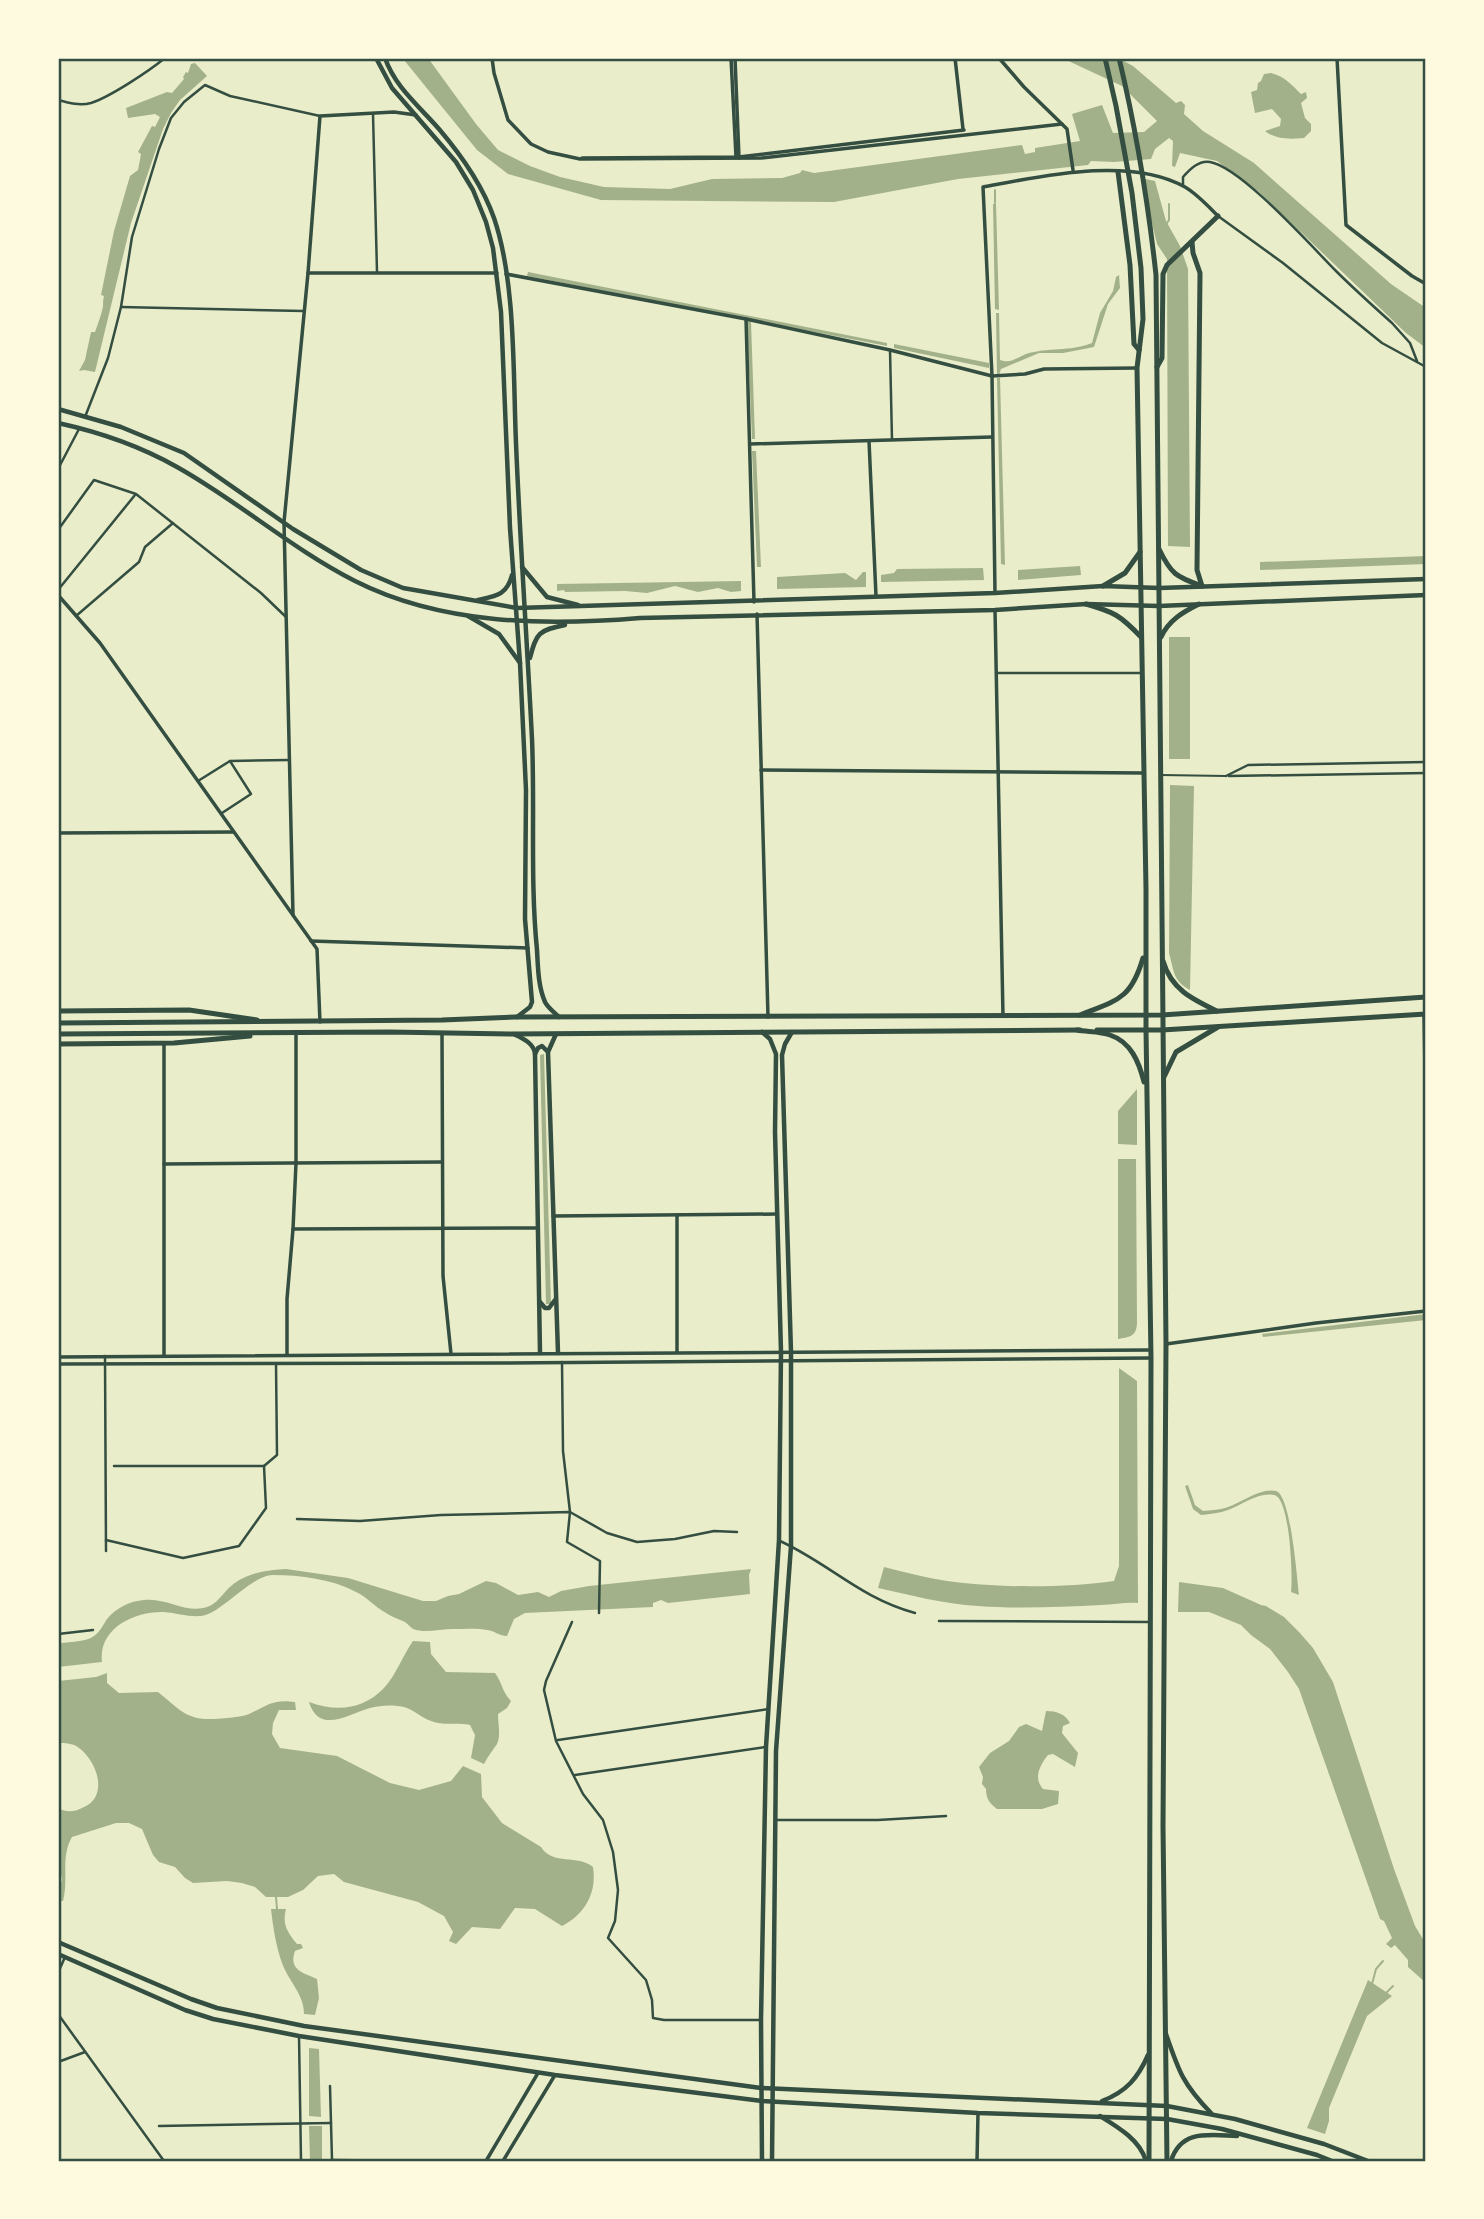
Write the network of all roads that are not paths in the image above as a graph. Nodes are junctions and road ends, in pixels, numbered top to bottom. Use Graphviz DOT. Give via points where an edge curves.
graph roads {
  1 [pos="165,58"];
  2 [pos="376,58"];
  3 [pos="385,58"];
  4 [pos="492,58"];
  5 [pos="733,58"];
  6 [pos="955,58"];
  7 [pos="999,58"];
  8 [pos="1105,58"];
  9 [pos="1119,58"];
  10 [pos="1337,58"];
  11 [pos="58,100"];
  12 [pos="373,114"];
  13 [pos="416,115"];
  14 [pos="320,117"];
  15 [pos="1062,124"];
  16 [pos="964,132"];
  17 [pos="737,158"];
  18 [pos="1073,170"];
  19 [pos="1118,172"];
  20 [pos="1183,186"];
  21 [pos="1218,216"];
  22 [pos="1192,242"];
  23 [pos="308,273"];
  24 [pos="377,273"];
  25 [pos="497,273"];
  26 [pos="506,274"];
  27 [pos="1426,284"];
  28 [pos="121,306"];
  29 [pos="304,311"];
  30 [pos="746,319"];
  31 [pos="1139,349"];
  32 [pos="890,350"];
  33 [pos="1417,361"];
  34 [pos="1426,367"];
  35 [pos="1137,368"];
  36 [pos="1156,369"];
  37 [pos="992,376"];
  38 [pos="58,409"];
  39 [pos="85,417"];
  40 [pos="58,423"];
  41 [pos="80,428"];
  42 [pos="993,437"];
  43 [pos="892,440"];
  44 [pos="869,441"];
  45 [pos="750,444"];
  46 [pos="58,469"];
  47 [pos="136,494"];
  48 [pos="284,522"];
  49 [pos="173,523"];
  50 [pos="58,530"];
  51 [pos="284,538"];
  52 [pos="1158,547"];
  53 [pos="1140,552"];
  54 [pos="522,567"];
  55 [pos="514,568"];
  56 [pos="1426,579"];
  57 [pos="1103,586"];
  58 [pos="1202,586"];
  59 [pos="1140,587"];
  60 [pos="1159,588"];
  61 [pos="58,593"];
  62 [pos="995,593"];
  63 [pos="1426,595"];
  64 [pos="876,597"];
  65 [pos="472,601"];
  66 [pos="754,602"];
  67 [pos="1086,604"];
  68 [pos="1199,604"];
  69 [pos="1140,605"];
  70 [pos="1159,606"];
  71 [pos="589,607"];
  72 [pos="517,608"];
  73 [pos="525,609"];
  74 [pos="995,610"];
  75 [pos="757,614"];
  76 [pos="468,615"];
  77 [pos="76,616"];
  78 [pos="286,617"];
  79 [pos="517,622"];
  80 [pos="526,622"];
  81 [pos="576,622"];
  82 [pos="1141,636"];
  83 [pos="1159,640"];
  84 [pos="528,662"];
  85 [pos="520,663"];
  86 [pos="996,673"];
  87 [pos="1142,673"];
  88 [pos="289,760"];
  89 [pos="230,761"];
  90 [pos="1426,762"];
  91 [pos="761,770"];
  92 [pos="998,772"];
  93 [pos="1144,773"];
  94 [pos="1426,773"];
  95 [pos="1160,775"];
  96 [pos="1226,776"];
  97 [pos="198,780"];
  98 [pos="222,813"];
  99 [pos="58,832"];
  100 [pos="233,832"];
  101 [pos="1153,881"];
  102 [pos="293,915"];
  103 [pos="311,941"];
  104 [pos="528,948"];
  105 [pos="1145,951"];
  106 [pos="1161,952"];
  107 [pos="1426,997"];
  108 [pos="58,1011"];
  109 [pos="1217,1011"];
  110 [pos="1425,1014"];
  111 [pos="1080,1015"];
  112 [pos="1162,1015"];
  113 [pos="1003,1016"];
  114 [pos="1146,1016"];
  115 [pos="516,1017"];
  116 [pos="559,1017"];
  117 [pos="768,1017"];
  118 [pos="320,1022"];
  119 [pos="58,1023"];
  120 [pos="267,1023"];
  121 [pos="1217,1027"];
  122 [pos="1077,1030"];
  123 [pos="1146,1030"];
  124 [pos="1162,1030"];
  125 [pos="761,1032"];
  126 [pos="792,1032"];
  127 [pos="268,1033"];
  128 [pos="296,1033"];
  129 [pos="58,1034"];
  130 [pos="442,1034"];
  131 [pos="513,1034"];
  132 [pos="556,1034"];
  133 [pos="164,1043"];
  134 [pos="58,1044"];
  135 [pos="535,1054"];
  136 [pos="548,1056"];
  137 [pos="1163,1083"];
  138 [pos="1146,1091"];
  139 [pos="1426,1124"];
  140 [pos="442,1162"];
  141 [pos="296,1163"];
  142 [pos="164,1164"];
  143 [pos="777,1213"];
  144 [pos="677,1215"];
  145 [pos="552,1216"];
  146 [pos="443,1228"];
  147 [pos="539,1228"];
  148 [pos="293,1229"];
  149 [pos="555,1298"];
  150 [pos="540,1301"];
  151 [pos="1426,1311"];
  152 [pos="1166,1344"];
  153 [pos="1151,1350"];
  154 [pos="677,1352"];
  155 [pos="781,1352"];
  156 [pos="791,1352"];
  157 [pos="540,1353"];
  158 [pos="558,1353"];
  159 [pos="451,1354"];
  160 [pos="287,1355"];
  161 [pos="105,1356"];
  162 [pos="164,1356"];
  163 [pos="58,1357"];
  164 [pos="1151,1357"];
  165 [pos="781,1360"];
  166 [pos="791,1360"];
  167 [pos="556,1362"];
  168 [pos="562,1362"];
  169 [pos="276,1363"];
  170 [pos="58,1364"];
  171 [pos="105,1364"];
  172 [pos="114,1466"];
  173 [pos="264,1466"];
  174 [pos="570,1512"];
  175 [pos="297,1519"];
  176 [pos="737,1532"];
  177 [pos="779,1540"];
  178 [pos="106,1541"];
  179 [pos="791,1546"];
  180 [pos="106,1552"];
  181 [pos="599,1611"];
  182 [pos="915,1613"];
  183 [pos="939,1621"];
  184 [pos="572,1622"];
  185 [pos="1150,1622"];
  186 [pos="93,1630"];
  187 [pos="58,1634"];
  188 [pos="769,1709"];
  189 [pos="556,1741"];
  190 [pos="766,1747"];
  191 [pos="575,1775"];
  192 [pos="946,1816"];
  193 [pos="775,1820"];
  194 [pos="58,1942"];
  195 [pos="58,1954"];
  196 [pos="65,1956"];
  197 [pos="58,1973"];
  198 [pos="58,2014"];
  199 [pos="761,2020"];
  200 [pos="1166,2034"];
  201 [pos="299,2036"];
  202 [pos="85,2052"];
  203 [pos="1149,2054"];
  204 [pos="58,2062"];
  205 [pos="538,2073"];
  206 [pos="555,2075"];
  207 [pos="330,2086"];
  208 [pos="761,2088"];
  209 [pos="773,2088"];
  210 [pos="762,2101"];
  211 [pos="772,2101"];
  212 [pos="1099,2103"];
  213 [pos="1149,2105"];
  214 [pos="1167,2106"];
  215 [pos="978,2113"];
  216 [pos="1212,2114"];
  217 [pos="1099,2116"];
  218 [pos="1148,2118"];
  219 [pos="1167,2119"];
  220 [pos="300,2123"];
  221 [pos="331,2123"];
  222 [pos="159,2126"];
  223 [pos="1244,2136"];
  224 [pos="164,2161"];
  225 [pos="301,2161"];
  226 [pos="332,2161"];
  227 [pos="424,2161"];
  228 [pos="486,2161"];
  229 [pos="503,2161"];
  230 [pos="762,2161"];
  231 [pos="772,2161"];
  232 [pos="977,2161"];
  233 [pos="1147,2161"];
  234 [pos="1169,2161"];
  235 [pos="1332,2161"];
  236 [pos="1368,2161"];
  1 -- 11 [label="street" via="91,103 72,105"];
  2 -- 13 [label="main road" via="392,88"];
  3 -- 26 [label="main road" via="398,84 480,185 494,219"];
  4 -- 17 [label="street" via="508,120 531,144 548,152 580,159"];
  5 -- 17 [label="street"];
  6 -- 16 [label="street"];
  7 -- 15 [label="street"];
  8 -- 31 [label="main road" via="1132,193 1141,268"];
  9 -- 36 [label="main road" via="1155,265"];
  10 -- 27 [label="street" via="1346,225"];
  12 -- 13 [label="street"];
  12 -- 14 [label="street"];
  12 -- 24 [label="street"];
  13 -- 25 [label="main road" via="473,190 486,222"];
  14 -- 23 [label="street"];
  14 -- 28 [label="street" via="230,96 205,85 184,102 171,118 142,201 131,237"];
  15 -- 16 [label="street"];
  15 -- 18 [label="street" via="1067,129"];
  16 -- 17 [label="street"];
  18 -- 19 [label="street"];
  18 -- 37 [label="street" via="983,187"];
  19 -- 20 [label="street" via="1153,174"];
  19 -- 31 [label="main road" via="1134,344"];
  20 -- 21 [label="street"];
  20 -- 33 [label="street" via="1189,169 1202,162 1226,169 1269,204 1392,323 1410,343"];
  21 -- 22 [label="main road"];
  21 -- 33 [label="street" via="1382,343"];
  22 -- 36 [label="main road" via="1163,274 1162,358"];
  22 -- 58 [label="main road" via="1200,273 1197,570"];
  23 -- 24 [label="street"];
  23 -- 29 [label="street"];
  24 -- 25 [label="street"];
  25 -- 26 [label="street"];
  25 -- 55 [label="main road"];
  26 -- 30 [label="street"];
  26 -- 54 [label="main road"];
  28 -- 29 [label="street"];
  28 -- 39 [label="street" via="108,358"];
  29 -- 48 [label="street"];
  30 -- 32 [label="street"];
  30 -- 45 [label="street"];
  31 -- 35 [label="main road"];
  32 -- 37 [label="street"];
  32 -- 43 [label="street"];
  33 -- 34 [label="street"];
  35 -- 37 [label="street" via="1044,369"];
  35 -- 53 [label="main road"];
  36 -- 52 [label="main road"];
  37 -- 42 [label="street"];
  38 -- 39 [label="main road"];
  39 -- 48 [label="main road" via="184,453"];
  40 -- 41 [label="main road"];
  41 -- 46 [label="street"];
  41 -- 51 [label="main road" via="176,466"];
  42 -- 43 [label="street"];
  42 -- 62 [label="street"];
  43 -- 44 [label="street"];
  44 -- 45 [label="street"];
  44 -- 64 [label="street"];
  45 -- 66 [label="street"];
  47 -- 49 [label="street"];
  47 -- 50 [label="street" via="94,480"];
  47 -- 61 [label="street"];
  48 -- 51 [label="street"];
  48 -- 65 [label="main road" via="360,570 403,587"];
  49 -- 77 [label="street" via="145,547 139,562"];
  49 -- 78 [label="street"];
  51 -- 76 [label="main road" via="357,582 401,600"];
  51 -- 78 [label="street"];
  52 -- 58 [label="main road" via="1176,576"];
  52 -- 60 [label="main road"];
  53 -- 57 [label="main road" via="1125,573"];
  53 -- 59 [label="main road"];
  54 -- 71 [label="main road" via="547,597"];
  54 -- 73 [label="main road"];
  55 -- 65 [label="main road" via="507,589 499,596"];
  55 -- 72 [label="main road"];
  56 -- 58 [label="main road"];
  57 -- 59 [label="main road"];
  57 -- 62 [label="main road"];
  58 -- 60 [label="main road"];
  59 -- 60 [label="main road"];
  59 -- 69 [label="main road"];
  60 -- 70 [label="main road"];
  61 -- 77 [label="street"];
  62 -- 64 [label="main road"];
  63 -- 68 [label="main road"];
  64 -- 66 [label="main road"];
  65 -- 72 [label="main road"];
  66 -- 71 [label="main road"];
  67 -- 69 [label="main road"];
  67 -- 74 [label="main road"];
  67 -- 82 [label="main road" via="1113,612"];
  68 -- 70 [label="main road"];
  68 -- 83 [label="main road" via="1177,617"];
  69 -- 70 [label="main road"];
  69 -- 82 [label="main road"];
  70 -- 83 [label="main road"];
  71 -- 73 [label="main road"];
  72 -- 73 [label="main road"];
  72 -- 79 [label="main road"];
  73 -- 80 [label="main road"];
  74 -- 75 [label="main road"];
  74 -- 86 [label="street"];
  75 -- 81 [label="main road"];
  75 -- 91 [label="street"];
  76 -- 79 [label="main road"];
  76 -- 85 [label="main road" via="499,634"];
  77 -- 97 [label="street"];
  78 -- 88 [label="street"];
  79 -- 80 [label="main road"];
  79 -- 85 [label="main road"];
  80 -- 81 [label="main road"];
  80 -- 84 [label="main road"];
  81 -- 84 [label="main road" via="539,633"];
  82 -- 87 [label="main road"];
  83 -- 95 [label="main road"];
  84 -- 116 [label="main road" via="534,919 543,999"];
  85 -- 104 [label="main road"];
  86 -- 87 [label="street"];
  86 -- 92 [label="street"];
  87 -- 93 [label="main road"];
  88 -- 89 [label="street"];
  88 -- 102 [label="street"];
  89 -- 97 [label="street"];
  89 -- 98 [label="street" via="251,794"];
  90 -- 96 [label="street" via="1248,765"];
  91 -- 92 [label="street"];
  91 -- 117 [label="street"];
  92 -- 93 [label="street"];
  92 -- 113 [label="street"];
  93 -- 101 [label="main road"];
  94 -- 96 [label="street"];
  95 -- 96 [label="lane"];
  95 -- 101 [label="main road"];
  97 -- 98 [label="street"];
  98 -- 100 [label="street"];
  99 -- 100 [label="street"];
  100 -- 102 [label="street"];
  101 -- 105 [label="main road"];
  101 -- 106 [label="main road"];
  102 -- 103 [label="street"];
  103 -- 104 [label="street"];
  103 -- 118 [label="street" via="317,949"];
  104 -- 115 [label="main road" via="532,1002"];
  105 -- 111 [label="main road" via="1139,974 1123,997"];
  105 -- 114 [label="main road"];
  106 -- 109 [label="main road" via="1172,982"];
  106 -- 112 [label="main road"];
  107 -- 109 [label="main road"];
  108 -- 120 [label="main road" via="189,1010"];
  109 -- 112 [label="main road"];
  110 -- 121 [label="main road"];
  110 -- 139 [label="street"];
  111 -- 113 [label="main road"];
  111 -- 114 [label="main road"];
  112 -- 114 [label="main road"];
  112 -- 124 [label="main road"];
  113 -- 117 [label="main road"];
  114 -- 123 [label="main road"];
  115 -- 116 [label="main road"];
  115 -- 118 [label="main road"];
  116 -- 117 [label="main road"];
  118 -- 120 [label="main road"];
  119 -- 120 [label="main road"];
  121 -- 124 [label="main road"];
  121 -- 137 [label="main road" via="1176,1052"];
  122 -- 123 [label="main road"];
  122 -- 126 [label="main road"];
  122 -- 138 [label="main road" via="1110,1035 1131,1050"];
  123 -- 124 [label="main road"];
  123 -- 138 [label="main road"];
  124 -- 137 [label="main road"];
  125 -- 126 [label="main road"];
  125 -- 132 [label="main road"];
  125 -- 143 [label="main road" via="776,1054"];
  126 -- 156 [label="main road" via="782,1055"];
  127 -- 128 [label="main road"];
  127 -- 129 [label="main road"];
  127 -- 133 [label="main road"];
  128 -- 130 [label="main road"];
  128 -- 141 [label="street"];
  130 -- 131 [label="main road"];
  130 -- 140 [label="street"];
  131 -- 132 [label="main road"];
  131 -- 135 [label="main road" via="527,1041"];
  132 -- 136 [label="main road"];
  133 -- 134 [label="main road"];
  133 -- 142 [label="street"];
  135 -- 136 [label="main road" via="542,1046"];
  135 -- 147 [label="main road"];
  136 -- 145 [label="main road"];
  137 -- 152 [label="main road"];
  138 -- 153 [label="main road"];
  140 -- 141 [label="street"];
  140 -- 146 [label="street"];
  141 -- 142 [label="street"];
  141 -- 148 [label="street"];
  142 -- 162 [label="street"];
  143 -- 144 [label="street"];
  143 -- 155 [label="main road"];
  144 -- 145 [label="street"];
  144 -- 154 [label="street"];
  145 -- 149 [label="main road"];
  146 -- 147 [label="street"];
  146 -- 148 [label="street"];
  146 -- 159 [label="street"];
  147 -- 150 [label="main road"];
  148 -- 160 [label="street" via="286,1299"];
  149 -- 150 [label="main road" via="549,1308"];
  149 -- 158 [label="main road"];
  150 -- 157 [label="main road"];
  151 -- 152 [label="street"];
  152 -- 200 [label="main road"];
  153 -- 156 [label="street"];
  153 -- 164 [label="main road"];
  154 -- 155 [label="street"];
  154 -- 158 [label="street"];
  155 -- 156 [label="street"];
  155 -- 165 [label="main road"];
  156 -- 166 [label="main road"];
  157 -- 158 [label="street"];
  157 -- 159 [label="street"];
  157 -- 167 [label="street"];
  158 -- 168 [label="street"];
  159 -- 160 [label="street"];
  160 -- 162 [label="street"];
  161 -- 162 [label="street"];
  161 -- 163 [label="street"];
  161 -- 171 [label="street"];
  164 -- 166 [label="street"];
  164 -- 185 [label="main road"];
  165 -- 166 [label="street"];
  165 -- 168 [label="street"];
  165 -- 177 [label="main road"];
  166 -- 179 [label="main road"];
  167 -- 168 [label="street"];
  167 -- 169 [label="street"];
  168 -- 174 [label="street" via="563,1451"];
  169 -- 171 [label="street"];
  169 -- 173 [label="street" via="277,1455"];
  170 -- 171 [label="street"];
  171 -- 178 [label="street"];
  172 -- 173 [label="street"];
  173 -- 178 [label="street" via="266,1508 239,1546 183,1558"];
  174 -- 175 [label="street" via="360,1521"];
  174 -- 176 [label="street" via="607,1534 637,1542"];
  174 -- 181 [label="street" via="567,1542 600,1561"];
  177 -- 179 [label="street"];
  177 -- 188 [label="main road"];
  178 -- 180 [label="street"];
  179 -- 182 [label="street" via="867,1595"];
  179 -- 193 [label="main road"];
  183 -- 185 [label="street"];
  184 -- 189 [label="street" via="544,1690"];
  185 -- 203 [label="main road"];
  186 -- 187 [label="street"];
  188 -- 189 [label="street"];
  188 -- 190 [label="main road"];
  189 -- 191 [label="street"];
  190 -- 191 [label="street"];
  190 -- 199 [label="main road"];
  191 -- 199 [label="street" via="603,1820 612,1852 618,1890 608,1938 646,1980 653,2018"];
  192 -- 193 [label="street"];
  193 -- 209 [label="main road"];
  194 -- 208 [label="main road" via="217,2008 304,2026"];
  195 -- 196 [label="main road"];
  196 -- 197 [label="street"];
  196 -- 201 [label="main road" via="194,2013"];
  198 -- 202 [label="street"];
  199 -- 208 [label="main road"];
  200 -- 214 [label="main road"];
  200 -- 216 [label="main road" via="1191,2092"];
  201 -- 205 [label="main road"];
  201 -- 220 [label="street"];
  202 -- 204 [label="street"];
  202 -- 224 [label="street"];
  203 -- 212 [label="main road" via="1130,2085"];
  203 -- 213 [label="main road"];
  205 -- 206 [label="main road"];
  205 -- 228 [label="street"];
  206 -- 210 [label="main road"];
  206 -- 229 [label="street"];
  207 -- 221 [label="street"];
  208 -- 209 [label="main road"];
  208 -- 210 [label="main road"];
  209 -- 211 [label="main road"];
  209 -- 212 [label="main road"];
  210 -- 211 [label="main road"];
  210 -- 230 [label="main road"];
  211 -- 215 [label="main road"];
  211 -- 231 [label="main road"];
  212 -- 213 [label="main road"];
  213 -- 214 [label="main road"];
  213 -- 218 [label="main road"];
  214 -- 216 [label="main road"];
  214 -- 219 [label="main road"];
  215 -- 217 [label="main road"];
  215 -- 232 [label="street"];
  216 -- 236 [label="main road" via="1324,2144"];
  217 -- 218 [label="main road"];
  217 -- 233 [label="main road" via="1121,2129"];
  218 -- 219 [label="main road"];
  218 -- 233 [label="main road"];
  219 -- 223 [label="main road"];
  219 -- 234 [label="main road"];
  220 -- 221 [label="street"];
  220 -- 222 [label="street"];
  220 -- 225 [label="street"];
  221 -- 226 [label="street"];
  223 -- 234 [label="main road" via="1188,2138 1175,2148"];
  223 -- 235 [label="main road"];
  226 -- 227 [label="street"];
}
